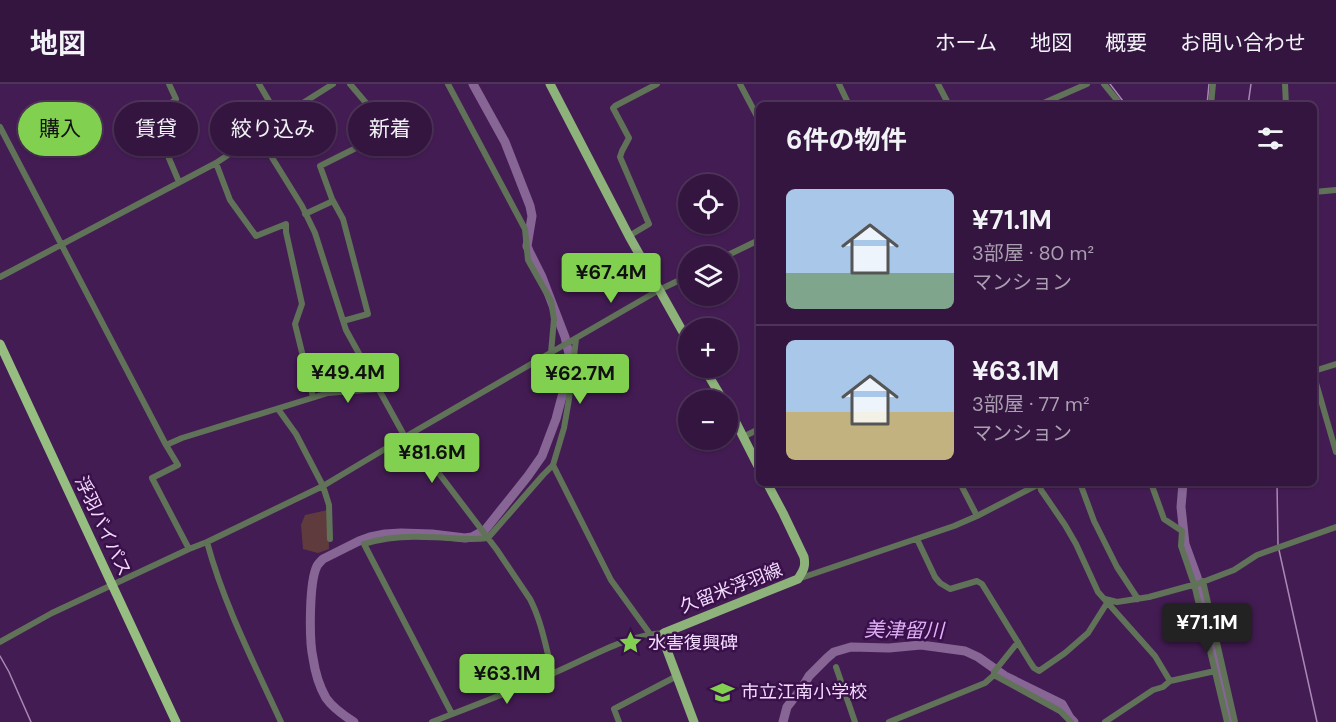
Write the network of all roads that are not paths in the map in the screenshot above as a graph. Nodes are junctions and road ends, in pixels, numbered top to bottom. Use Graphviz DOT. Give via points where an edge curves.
graph roads {
  1 [pos="169,84"];
  2 [pos="259,84"];
  3 [pos="333,84"];
  4 [pos="350,84"];
  5 [pos="448,84"];
  6 [pos="550,84"];
  7 [pos="657,84"];
  8 [pos="740,84"];
  9 [pos="839,84"];
  10 [pos="938,84"];
  11 [pos="1086,84"];
  12 [pos="1104,84"];
  13 [pos="1213,84"];
  14 [pos="1285,84"];
  15 [pos="270,102"];
  16 [pos="304,102"];
  17 [pos="848,102"];
  18 [pos="947,102"];
  19 [pos="1046,102"];
  20 [pos="1119,102"];
  21 [pos="1211,102"];
  22 [pos="1286,102"];
  23 [pos="756,114"];
  24 [pos="0,127"];
  25 [pos="225,156"];
  26 [pos="270,156"];
  27 [pos="216,162"];
  28 [pos="179,182"];
  29 [pos="1336,190"];
  30 [pos="1317,192"];
  31 [pos="333,201"];
  32 [pos="305,214"];
  33 [pos="628,236"];
  34 [pos="756,241"];
  35 [pos="61,244"];
  36 [pos="738,250"];
  37 [pos="0,277"];
  38 [pos="678,281"];
  39 [pos="659,290"];
  40 [pos="343,321"];
  41 [pos="678,323"];
  42 [pos="576,339"];
  43 [pos="0,344"];
  44 [pos="554,351"];
  45 [pos="1336,364"];
  46 [pos="1317,370"];
  47 [pos="1317,386"];
  48 [pos="378,389"];
  49 [pos="313,397"];
  50 [pos="278,409"];
  51 [pos="738,427"];
  52 [pos="756,430"];
  53 [pos="405,437"];
  54 [pos="742,437"];
  55 [pos="166,445"];
  56 [pos="1336,452"];
  57 [pos="756,463"];
  58 [pos="553,465"];
  59 [pos="323,486"];
  60 [pos="769,486"];
  61 [pos="962,486"];
  62 [pos="1035,486"];
  63 [pos="1040,486"];
  64 [pos="1081,486"];
  65 [pos="1151,486"];
  66 [pos="977,516"];
  67 [pos="1336,527"];
  68 [pos="487,537"];
  69 [pos="330,539"];
  70 [pos="917,539"];
  71 [pos="207,542"];
  72 [pos="189,549"];
  73 [pos="798,579"];
  74 [pos="1199,583"];
  75 [pos="112,585"];
  76 [pos="1138,599"];
  77 [pos="1106,601"];
  78 [pos="664,633"];
  79 [pos="650,634"];
  80 [pos="0,642"];
  81 [pos="1017,642"];
  82 [pos="836,667"];
  83 [pos="1215,671"];
  84 [pos="553,674"];
  85 [pos="994,674"];
  86 [pos="677,676"];
  87 [pos="1170,681"];
  88 [pos="452,714"];
  89 [pos="176,722"];
  90 [pos="281,722"];
  91 [pos="432,722"];
  92 [pos="619,722"];
  93 [pos="694,722"];
  94 [pos="855,722"];
  95 [pos="889,722"];
  96 [pos="1071,722"];
  97 [pos="1105,722"];
  98 [pos="1227,722"];
  99 [pos="1235,722"];
  1 -- 28 [label="street" via="176,99 152,118"];
  2 -- 15 [label="street"];
  3 -- 16 [label="street"];
  4 -- 31 [label="street" via="372,110 384,134 320,166"];
  5 -- 44 [label="street" via="525,229 528,260 551,301"];
  6 -- 33 [label="main road"];
  7 -- 33 [label="street" via="614,108 629,138 620,157 650,224"];
  8 -- 23 [label="street"];
  9 -- 17 [label="street"];
  10 -- 18 [label="street"];
  11 -- 19 [label="street"];
  12 -- 20 [label="street"];
  13 -- 21 [label="street"];
  14 -- 22 [label="street"];
  24 -- 35 [label="street"];
  25 -- 27 [label="street"];
  26 -- 32 [label="street"];
  27 -- 28 [label="street"];
  27 -- 49 [label="street" via="230,200 256,236 286,224 302,304 295,324"];
  28 -- 35 [label="street"];
  29 -- 30 [label="street"];
  31 -- 32 [label="street"];
  31 -- 40 [label="street" via="343,219 368,314"];
  32 -- 40 [label="street" via="315,233"];
  33 -- 39 [label="main road"];
  34 -- 36 [label="street"];
  35 -- 37 [label="street"];
  35 -- 55 [label="street"];
  38 -- 39 [label="street"];
  39 -- 41 [label="main road"];
  39 -- 42 [label="street"];
  40 -- 48 [label="street"];
  42 -- 44 [label="street"];
  42 -- 58 [label="street" via="566,418"];
  43 -- 75 [label="highway, 浮羽バイパス"];
  44 -- 53 [label="street"];
  45 -- 46 [label="street"];
  47 -- 56 [label="street"];
  48 -- 49 [label="street"];
  48 -- 53 [label="street"];
  49 -- 50 [label="street"];
  50 -- 55 [label="street"];
  50 -- 59 [label="street"];
  51 -- 54 [label="main road"];
  52 -- 54 [label="street"];
  53 -- 59 [label="street"];
  53 -- 68 [label="street" via="428,459"];
  54 -- 57 [label="main road"];
  55 -- 72 [label="street" via="178,465 152,478"];
  58 -- 68 [label="street"];
  58 -- 79 [label="street" via="611,580"];
  59 -- 69 [label="street" via="329,505"];
  59 -- 71 [label="street"];
  60 -- 73 [label="main road, 久留米浮羽線" via="804,557 804,569"];
  61 -- 66 [label="street"];
  62 -- 66 [label="street"];
  63 -- 77 [label="street"];
  64 -- 76 [label="street" via="1117,567"];
  65 -- 74 [label="street" via="1164,519 1182,531 1181,546"];
  66 -- 70 [label="street"];
  67 -- 74 [label="street" via="1257,555 1234,570"];
  68 -- 84 [label="street" via="534,607"];
  68 -- 88 [label="street" via="397,538 364,544"];
  70 -- 73 [label="street"];
  70 -- 81 [label="street" via="940,583 951,589 977,581 982,584"];
  71 -- 72 [label="street"];
  71 -- 90 [label="street" via="228,603"];
  72 -- 75 [label="street"];
  73 -- 78 [label="main road, 久留米浮羽線"];
  74 -- 76 [label="street"];
  74 -- 83 [label="street"];
  74 -- 99 [label="street"];
  75 -- 80 [label="street"];
  75 -- 89 [label="highway, 浮羽バイパス"];
  76 -- 77 [label="street"];
  77 -- 81 [label="street" via="1088,633 1039,670 1034,669"];
  77 -- 87 [label="street" via="1155,656"];
  78 -- 79 [label="street"];
  78 -- 86 [label="main road, 久留米浮羽線"];
  79 -- 84 [label="street" via="620,643"];
  81 -- 85 [label="street"];
  82 -- 94 [label="street"];
  83 -- 87 [label="street"];
  83 -- 98 [label="street"];
  84 -- 88 [label="street"];
  85 -- 95 [label="street" via="984,683"];
  85 -- 96 [label="street" via="1060,711"];
  86 -- 92 [label="street" via="614,709"];
  86 -- 93 [label="main road, 久留米浮羽線"];
  87 -- 97 [label="street"];
  88 -- 91 [label="street"];
}
